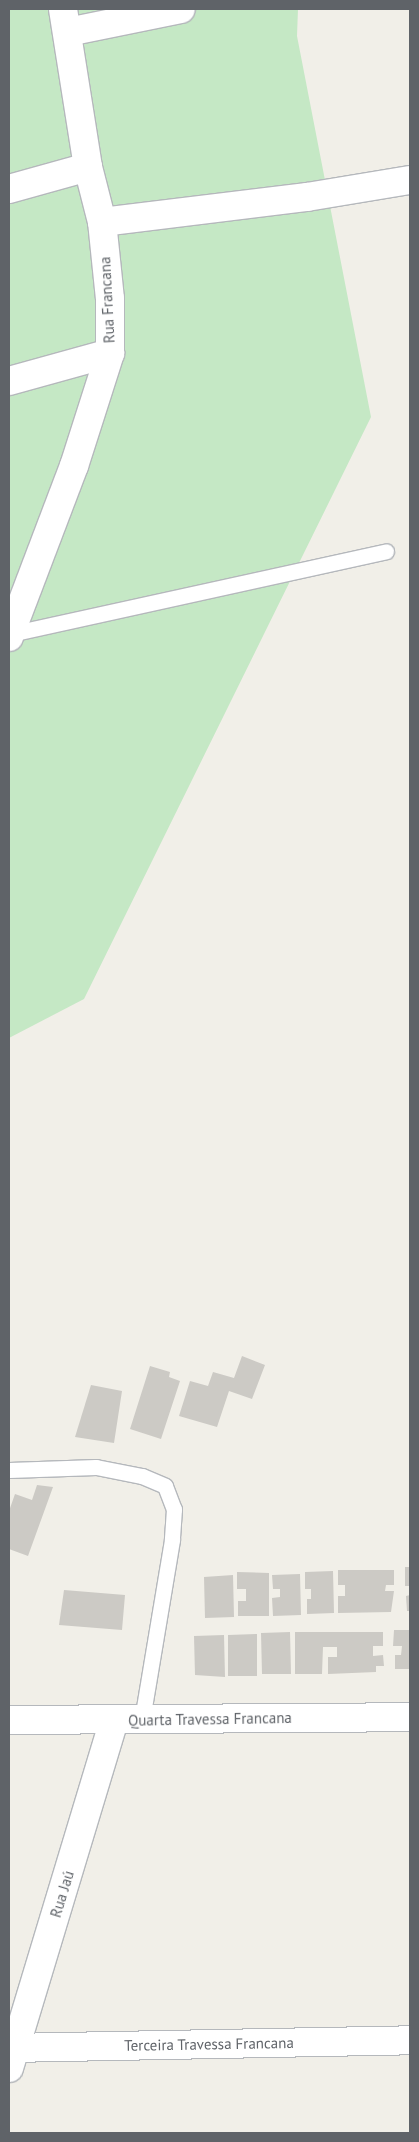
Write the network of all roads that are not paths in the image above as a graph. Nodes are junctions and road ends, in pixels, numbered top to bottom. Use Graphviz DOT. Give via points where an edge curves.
graph roads {
  1 [pos="181,9"];
  2 [pos="66,20"];
  3 [pos="88,167"];
  4 [pos="410,180"];
  5 [pos="9,189"];
  6 [pos="102,222"];
  7 [pos="110,353"];
  8 [pos="9,381"];
  9 [pos="386,551"];
  10 [pos="9,636"];
  11 [pos="9,1470"];
  12 [pos="410,1717"];
  13 [pos="9,1720"];
  14 [pos="114,1720"];
  15 [pos="142,1720"];
  16 [pos="410,2040"];
  17 [pos="11,2055"];
  1 -- 2 [label="street"];
  2 -- 3 [label="street, Rua Francana"];
  3 -- 5 [label="street"];
  3 -- 6 [label="street, Rua Francana"];
  4 -- 6 [label="street" via="307,197"];
  6 -- 7 [label="street, Rua Francana" via="110,299"];
  7 -- 8 [label="street"];
  7 -- 10 [label="street, Rua Francana" via="74,466"];
  9 -- 10 [label="lane"];
  11 -- 15 [label="lane" via="96,1467 142,1476 165,1486 174,1509 172,1540"];
  12 -- 15 [label="street, Quarta Travessa Francana"];
  13 -- 14 [label="street, Quarta Travessa Francana"];
  14 -- 15 [label="street, Quarta Travessa Francana"];
  14 -- 17 [label="street, Rua Jaú"];
  16 -- 17 [label="street, Terceira Travessa Francana"];
}
